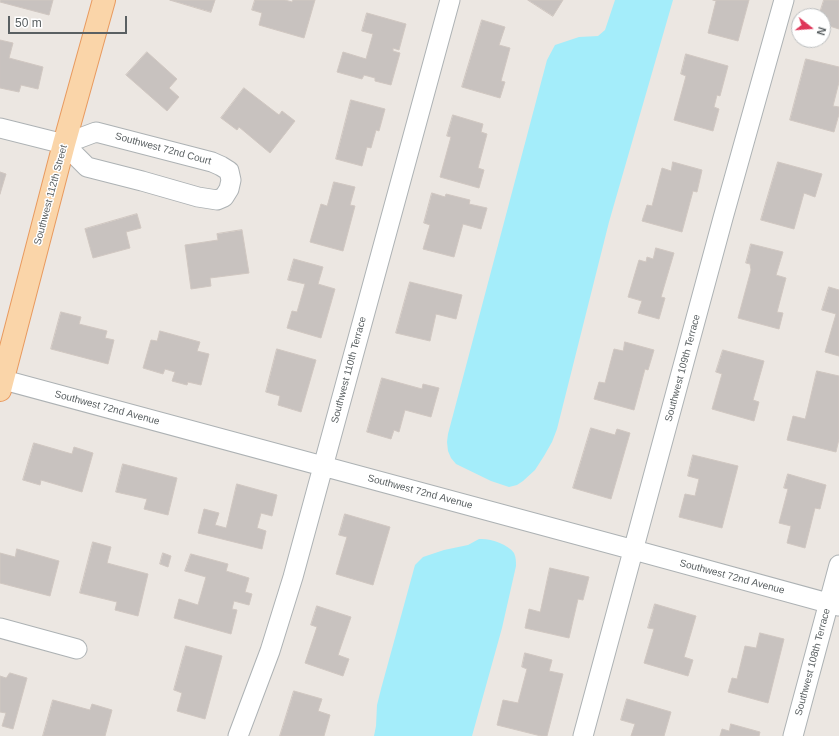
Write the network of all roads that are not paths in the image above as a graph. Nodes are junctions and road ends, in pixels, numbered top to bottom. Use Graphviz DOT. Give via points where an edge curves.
graph roads {
  1 [pos="104,0"];
  2 [pos="449,0"];
  3 [pos="784,0"];
  4 [pos="0,128"];
  5 [pos="64,144"];
  6 [pos="1,383"];
  7 [pos="323,465"];
  8 [pos="634,550"];
  9 [pos="839,565"];
  10 [pos="834,605"];
  11 [pos="0,628"];
  12 [pos="77,649"];
  13 [pos="238,736"];
  14 [pos="583,736"];
  15 [pos="793,736"];
  1 -- 5 [label="main road, Southwest 112th Street"];
  2 -- 7 [label="street, Southwest 110th Terrace"];
  3 -- 8 [label="street, Southwest 109th Terrace"];
  4 -- 5 [label="street"];
  5 -- 5 [label="street, Southwest 72nd Court" via="87,167 217,200 224,197 229,189 231,180 228,171 212,162 96,132"];
  5 -- 6 [label="main road, Southwest 112th Street"];
  6 -- 7 [label="street, Southwest 72nd Avenue"];
  7 -- 8 [label="street, Southwest 72nd Avenue"];
  7 -- 13 [label="street, Southwest 110th Terrace" via="270,652"];
  8 -- 10 [label="street, Southwest 72nd Avenue"];
  8 -- 14 [label="street, Southwest 109th Terrace"];
  9 -- 10 [label="street, Southwest 108th Terrace"];
  10 -- 15 [label="street, Southwest 108th Terrace"];
  11 -- 12 [label="street"];
}
